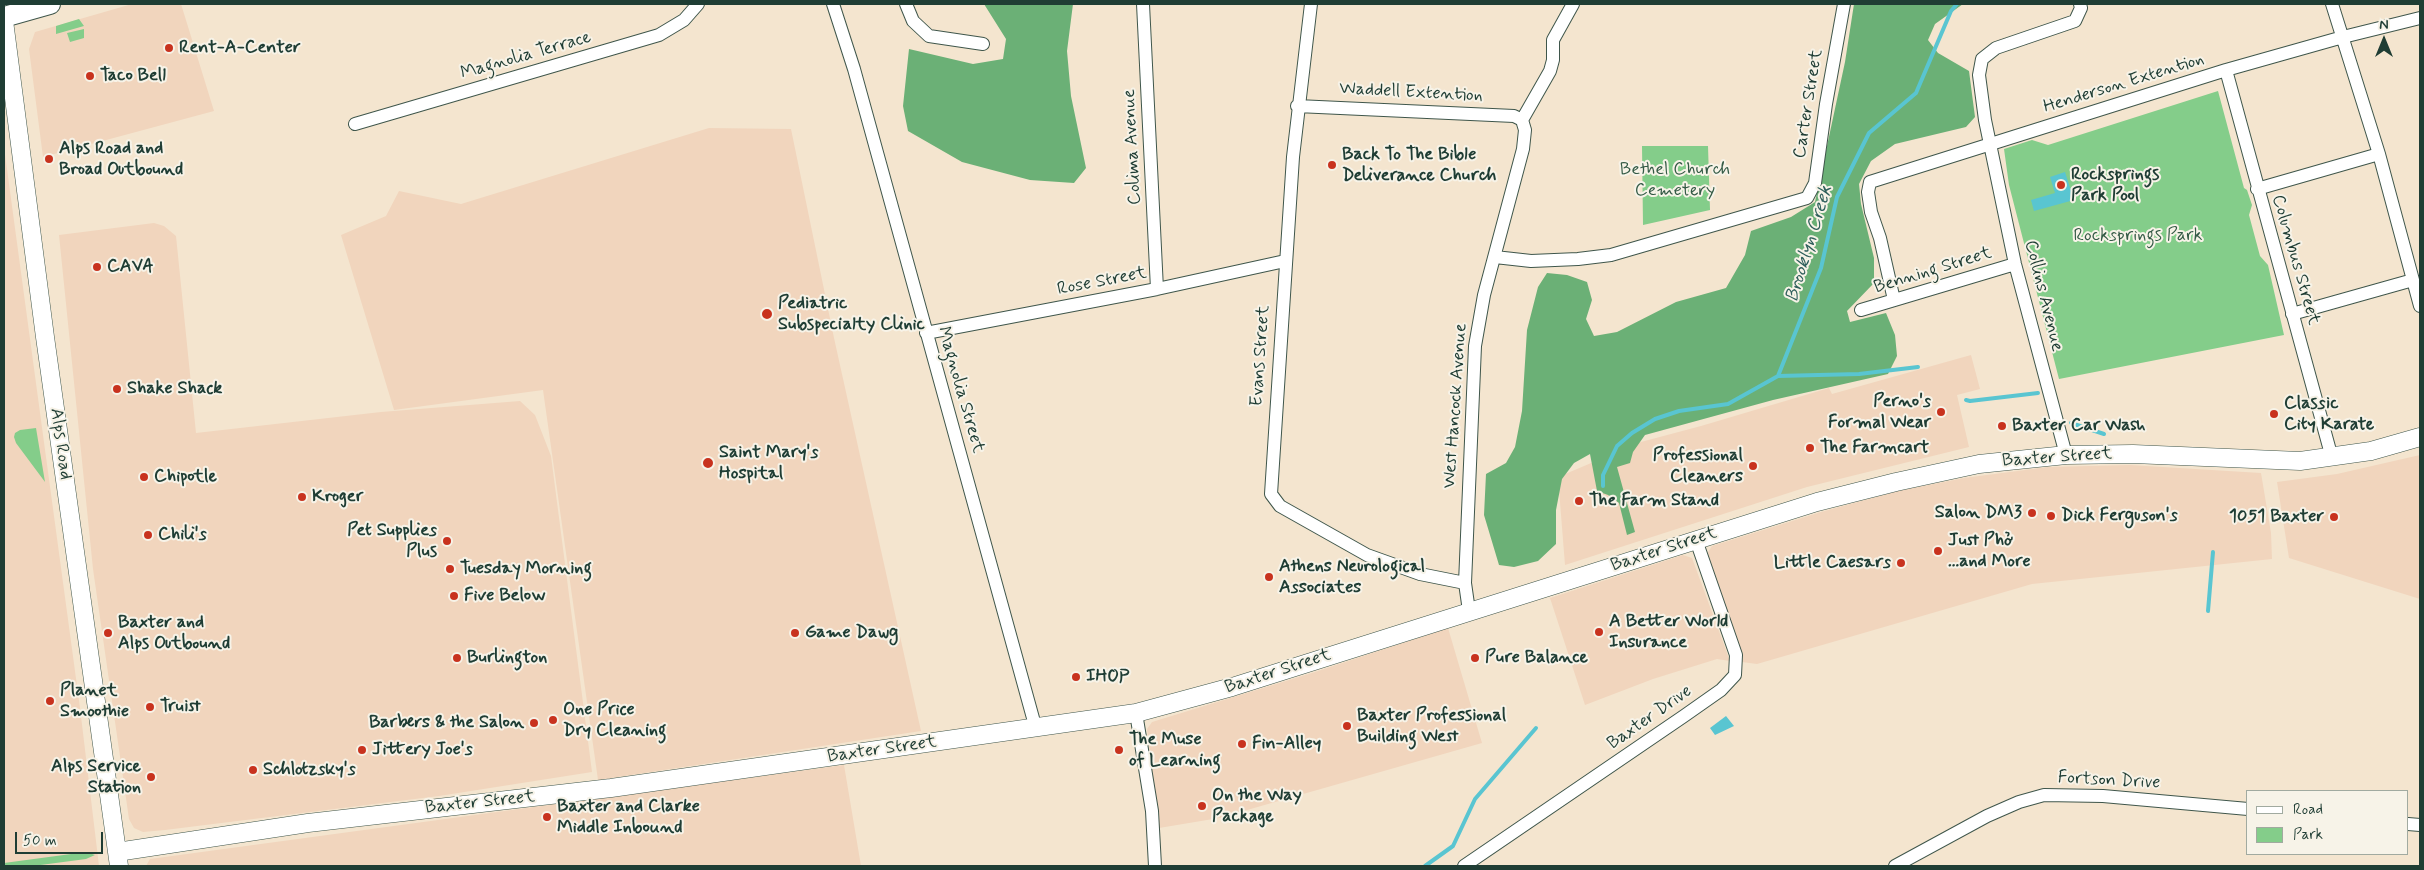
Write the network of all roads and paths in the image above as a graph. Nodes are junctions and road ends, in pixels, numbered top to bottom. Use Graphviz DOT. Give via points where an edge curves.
graph roads {
  1 [pos="50,4"];
  2 [pos="698,4"];
  3 [pos="833,4"];
  4 [pos="906,4"];
  5 [pos="1143,4"];
  6 [pos="1311,4"];
  7 [pos="1573,4"];
  8 [pos="1844,4"];
  9 [pos="2080,4"];
  10 [pos="2332,4"];
  11 [pos="2420,18"];
  12 [pos="4,19"];
  13 [pos="2343,37"];
  14 [pos="983,44"];
  15 [pos="2226,70"];
  16 [pos="1297,106"];
  17 [pos="1522,120"];
  18 [pos="354,124"];
  19 [pos="1990,144"];
  20 [pos="2378,154"];
  21 [pos="2258,189"];
  22 [pos="1495,257"];
  23 [pos="1284,261"];
  24 [pos="2015,264"];
  25 [pos="2413,280"];
  26 [pos="1157,289"];
  27 [pos="1894,300"];
  28 [pos="2420,306"];
  29 [pos="1860,310"];
  30 [pos="2292,314"];
  31 [pos="926,333"];
  32 [pos="2420,437"];
  33 [pos="2066,456"];
  34 [pos="2332,458"];
  35 [pos="1696,540"];
  36 [pos="1465,583"];
  37 [pos="1469,611"];
  38 [pos="1136,713"];
  39 [pos="1036,729"];
  40 [pos="2246,809"];
  41 [pos="118,859"];
  42 [pos="1918,860"];
  43 [pos="1155,866"];
  44 [pos="1464,866"];
  45 [pos="1895,866"];
  1 -- 12 [label="main road"];
  2 -- 18 [label="street, Magnolia Terrace" via="684,20 658,35"];
  3 -- 31 [label="street, Magnolia Street"];
  4 -- 14 [label="street" via="913,21 929,36"];
  5 -- 26 [label="street, Colima Avenue"];
  6 -- 16 [label="street, Evans Street"];
  7 -- 17 [label="street" via="1554,40 1550,71"];
  8 -- 22 [label="street, Carter Street" via="1814,183 1807,198 1611,255 1578,260 1531,261"];
  9 -- 19 [label="street, Collins Avenue" via="2075,21 1996,48 1982,59 1979,75"];
  10 -- 13 [label="street"];
  11 -- 13 [label="street, Henderson Extention"];
  12 -- 41 [label="main road, Alps Road"];
  13 -- 15 [label="street, Henderson Extention"];
  13 -- 20 [label="street"];
  15 -- 19 [label="street, Henderson Extention"];
  15 -- 21 [label="street, Columbus Street"];
  16 -- 17 [label="street, Waddell Extention" via="1514,116"];
  16 -- 23 [label="street, Evans Street"];
  17 -- 22 [label="street, West Hancock Avenue" via="1525,130 1523,149"];
  19 -- 24 [label="street, Collins Avenue"];
  19 -- 27 [label="street, Henderson Extention" via="1870,182 1871,212"];
  20 -- 21 [label="street"];
  20 -- 25 [label="street"];
  21 -- 30 [label="street, Columbus Street"];
  22 -- 36 [label="street, West Hancock Avenue" via="1480,311 1475,346"];
  23 -- 26 [label="street, Rose Street"];
  23 -- 36 [label="street, Evans Street" via="1270,482 1272,498 1280,506 1372,557 1420,574"];
  24 -- 27 [label="street, Benning Street"];
  24 -- 33 [label="street, Collins Avenue"];
  25 -- 28 [label="street"];
  25 -- 30 [label="street"];
  26 -- 31 [label="street, Rose Street"];
  27 -- 29 [label="street, Benning Street"];
  30 -- 34 [label="street, Columbus Street"];
  31 -- 39 [label="street, Magnolia Street"];
  32 -- 34 [label="main road, Baxter Street"];
  33 -- 34 [label="main road, Baxter Street" via="2139,454 2281,462"];
  33 -- 35 [label="main road, Baxter Street" via="1979,464 1896,482 1817,502"];
  35 -- 37 [label="main road, Baxter Street"];
  35 -- 44 [label="street, Baxter Drive" via="1736,655 1734,675 1720,690 1684,716"];
  36 -- 37 [label="street, West Hancock Avenue"];
  37 -- 38 [label="main road, Baxter Street" via="1232,687"];
  38 -- 39 [label="main road, Baxter Street"];
  38 -- 43 [label="street" via="1152,811"];
  39 -- 41 [label="main road, Baxter Street" via="611,788 308,823"];
  40 -- 42 [label="street, Fortson Drive" via="2103,796 2044,795 1987,816"];
  42 -- 45 [label="street, Fortson Drive"];
}
